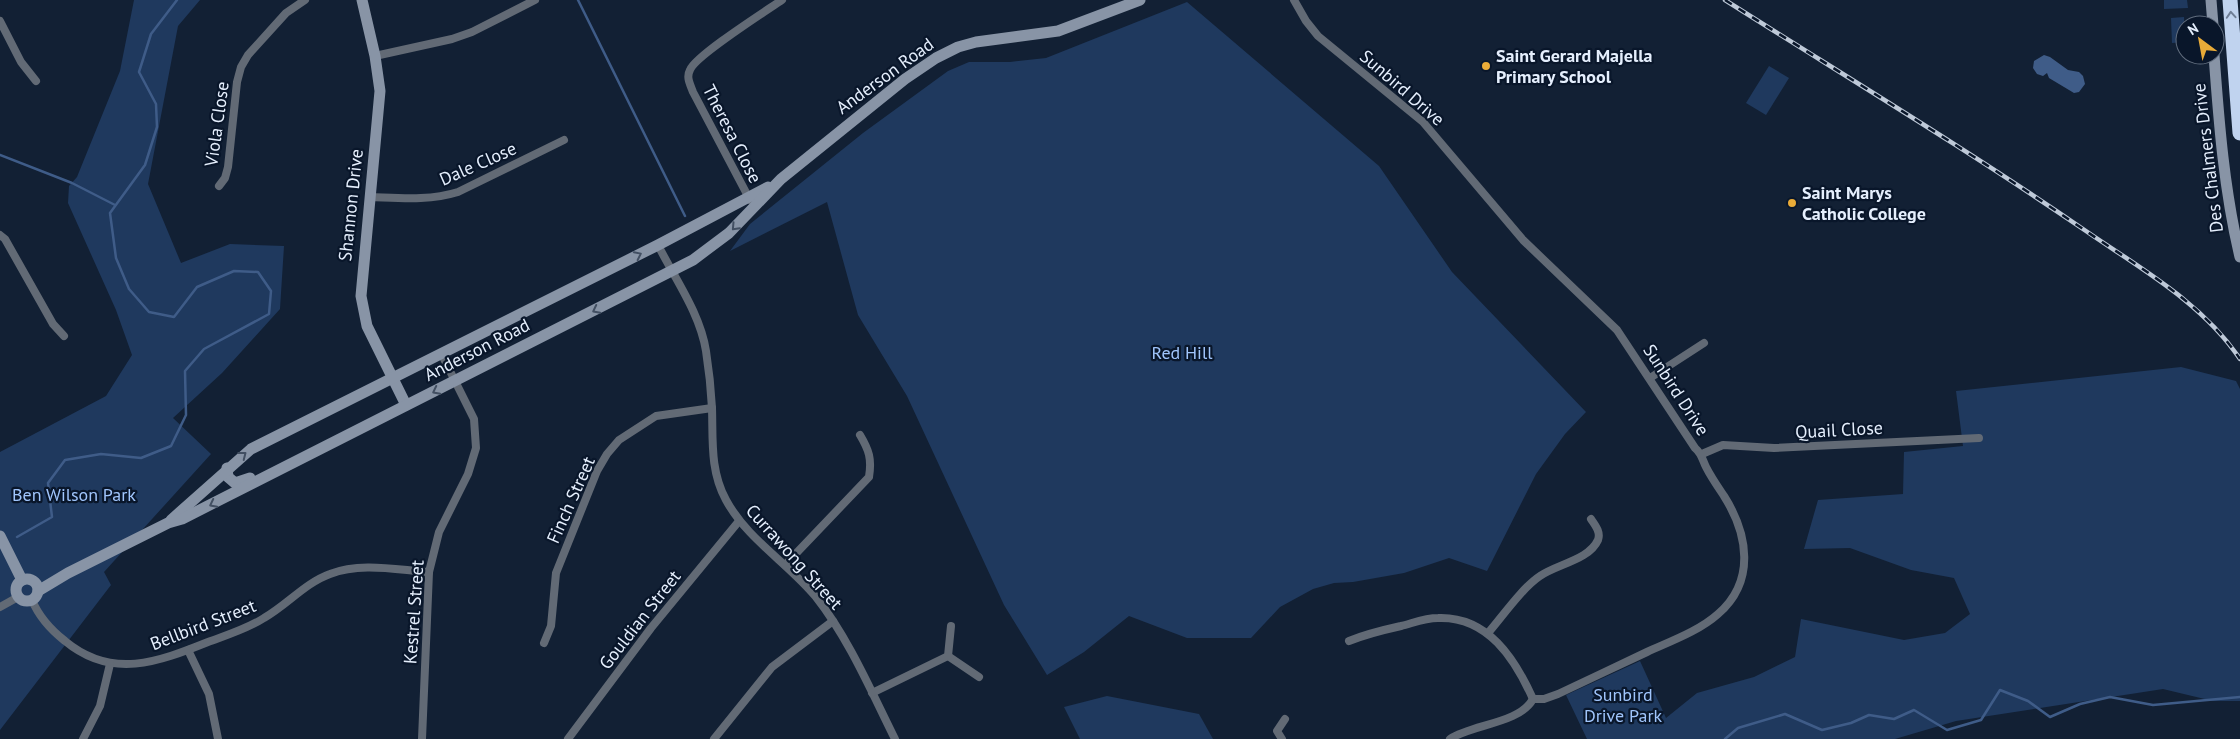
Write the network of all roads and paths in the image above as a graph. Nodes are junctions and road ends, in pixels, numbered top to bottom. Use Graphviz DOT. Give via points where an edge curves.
graph roads {
  1 [pos="305,0"];
  2 [pos="362,0"];
  3 [pos="535,0"];
  4 [pos="782,0"];
  5 [pos="1140,0"];
  6 [pos="1294,0"];
  7 [pos="2211,0"];
  8 [pos="2230,0"];
  9 [pos="2212,15"];
  10 [pos="0,21"];
  11 [pos="375,56"];
  12 [pos="2215,65"];
  13 [pos="36,81"];
  14 [pos="2240,133"];
  15 [pos="564,140"];
  16 [pos="219,186"];
  17 [pos="370,197"];
  18 [pos="752,202"];
  19 [pos="0,235"];
  20 [pos="658,245"];
  21 [pos="2240,257"];
  22 [pos="672,271"];
  23 [pos="64,336"];
  24 [pos="1704,344"];
  25 [pos="441,353"];
  26 [pos="392,378"];
  27 [pos="1650,378"];
  28 [pos="456,381"];
  29 [pos="406,406"];
  30 [pos="712,408"];
  31 [pos="860,435"];
  32 [pos="1979,438"];
  33 [pos="1702,454"];
  34 [pos="307,455"];
  35 [pos="227,468"];
  36 [pos="1591,518"];
  37 [pos="739,521"];
  38 [pos="168,523"];
  39 [pos="0,536"];
  40 [pos="785,565"];
  41 [pos="429,572"];
  42 [pos="68,573"];
  43 [pos="26,580"];
  44 [pos="35,596"];
  45 [pos="18,597"];
  46 [pos="0,607"];
  47 [pos="833,621"];
  48 [pos="951,626"];
  49 [pos="1488,633"];
  50 [pos="1349,641"];
  51 [pos="544,643"];
  52 [pos="188,650"];
  53 [pos="948,656"];
  54 [pos="110,664"];
  55 [pos="979,678"];
  56 [pos="872,693"];
  57 [pos="1533,700"];
  58 [pos="1285,719"];
  59 [pos="84,739"];
  60 [pos="218,739"];
  61 [pos="422,739"];
  62 [pos="568,739"];
  63 [pos="714,739"];
  64 [pos="895,739"];
  65 [pos="1282,739"];
  66 [pos="1450,739"];
  1 -- 16 [label="street, Viola Close" via="286,12 241,67 228,167"];
  2 -- 11 [label="street, Shannon Drive"];
  3 -- 11 [label="street" via="452,39"];
  4 -- 18 [label="street, Theresa Close" via="702,56 689,72 693,92"];
  5 -- 18 [label="street, Anderson Road" via="1058,31 976,42 942,55 905,79"];
  6 -- 27 [label="street, Sunbird Drive" via="1318,36 1423,122 1523,240 1617,330"];
  7 -- 9 [label="street"];
  14 -- 8 [label="highway, one-way"];
  10 -- 13 [label="street" via="21,62"];
  11 -- 17 [label="street, Shannon Drive" via="380,91"];
  12 -- 21 [label="street, Des Chalmers Drive" via="2225,178"];
  15 -- 17 [label="street, Dale Close" via="443,197"];
  17 -- 26 [label="street, Shannon Drive" via="361,296 367,326"];
  18 -- 20 [label="street, Anderson Road"];
  18 -- 22 [label="street, Anderson Road, one-way" via="718,244"];
  19 -- 23 [label="street" via="53,324"];
  20 -- 22 [label="street, Currawong Street"];
  25 -- 20 [label="street, Anderson Road, one-way"];
  22 -- 28 [label="street, Anderson Road, one-way"];
  22 -- 30 [label="street, Currawong Street" via="695,315 706,349"];
  24 -- 27 [label="street"];
  25 -- 26 [label="street, Anderson Road"];
  25 -- 28 [label="street, Kestrel Street"];
  26 -- 29 [label="street, Shannon Drive"];
  35 -- 26 [label="street, Anderson Road, one-way" via="256,446"];
  27 -- 33 [label="street, Sunbird Drive"];
  28 -- 29 [label="street, Anderson Road, one-way"];
  28 -- 41 [label="street, Kestrel Street" via="474,418 476,448 468,474 439,532"];
  29 -- 34 [label="street, Anderson Road"];
  30 -- 37 [label="street, Currawong Street" via="716,475"];
  30 -- 51 [label="street, Finch Street" via="656,416 619,440 607,454 556,573 551,626"];
  31 -- 40 [label="street" via="872,463 869,477"];
  32 -- 33 [label="street, Quail Close" via="1774,448 1723,446"];
  33 -- 57 [label="street, Sunbird Drive" via="1711,477 1736,516 1744,543 1742,574 1731,600 1712,619 1675,639 1558,694"];
  34 -- 35 [label="street" via="287,459 240,483 231,481"];
  34 -- 38 [label="street, Anderson Road, one-way" via="182,519"];
  35 -- 38 [label="street, Anderson Road"];
  36 -- 49 [label="street" via="1599,536 1594,546 1539,576"];
  37 -- 40 [label="street, Currawong Street"];
  37 -- 62 [label="street, Gouldian Street" via="651,628"];
  38 -- 42 [label="street, Anderson Road"];
  39 -- 43 [label="street"];
  40 -- 47 [label="street, Currawong Street" via="815,596"];
  41 -- 52 [label="street, Bellbird Street" via="344,569 315,581 264,618"];
  41 -- 61 [label="street, Kestrel Street"];
  42 -- 43 [label="street, Anderson Road"];
  42 -- 44 [label="street, Anderson Road"];
  43 -- 44 [label="street" via="36,584"];
  43 -- 45 [label="street" via="16,590"];
  44 -- 45 [label="street" via="25,601"];
  44 -- 54 [label="street, Bellbird Street" via="40,616 62,639 79,652"];
  45 -- 46 [label="street"];
  47 -- 56 [label="street, Currawong Street"];
  47 -- 63 [label="street" via="772,667"];
  48 -- 53 [label="street"];
  49 -- 50 [label="street" via="1469,623 1438,618"];
  49 -- 57 [label="street" via="1516,664"];
  52 -- 54 [label="street, Bellbird Street" via="143,664"];
  52 -- 60 [label="street" via="209,694"];
  53 -- 55 [label="street"];
  53 -- 56 [label="street"];
  54 -- 59 [label="street" via="100,706"];
  56 -- 64 [label="street, Currawong Street"];
  57 -- 66 [label="street, Sunbird Drive" via="1518,713"];
  58 -- 65 [label="street" via="1278,731"];
}
